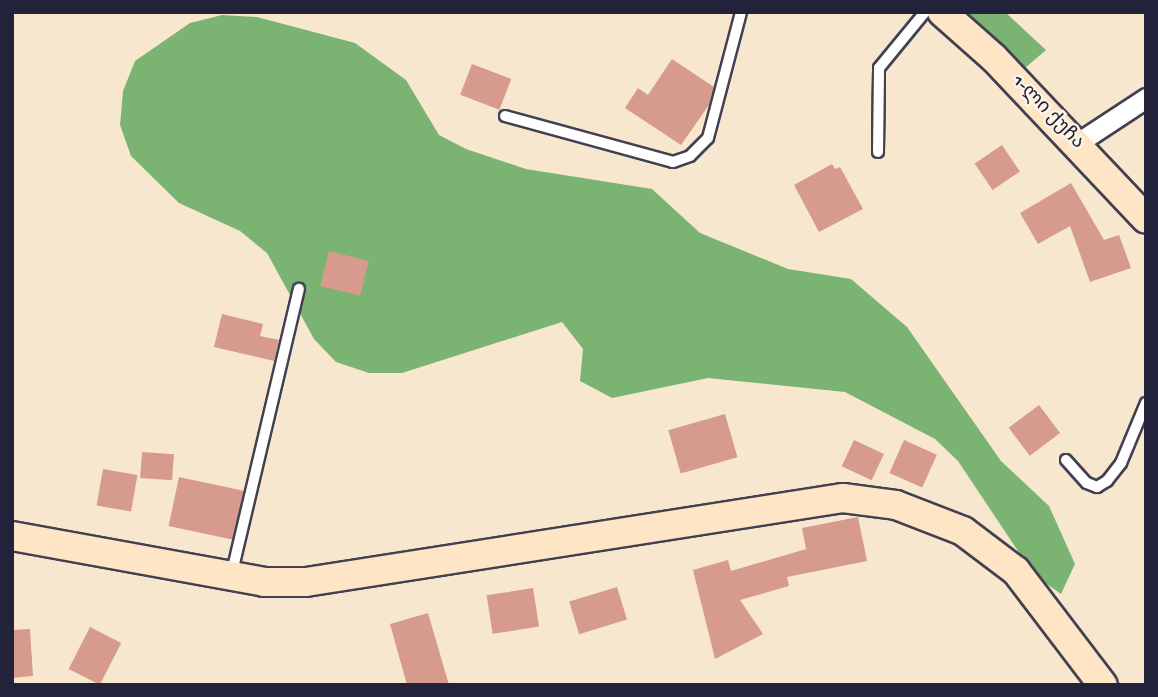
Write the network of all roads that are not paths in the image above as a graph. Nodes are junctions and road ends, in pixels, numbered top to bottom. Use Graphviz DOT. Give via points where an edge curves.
graph roads {
  1 [pos="741,12"];
  2 [pos="925,12"];
  3 [pos="942,12"];
  4 [pos="1146,98"];
  5 [pos="505,116"];
  6 [pos="1076,144"];
  7 [pos="878,152"];
  8 [pos="1146,219"];
  9 [pos="299,289"];
  10 [pos="1146,403"];
  11 [pos="1066,460"];
  12 [pos="12,536"];
  13 [pos="231,576"];
  14 [pos="1103,685"];
  1 -- 5 [label="lane" via="708,138 690,156 673,162"];
  2 -- 7 [label="lane" via="879,68"];
  3 -- 6 [label="street, 1-ლი ქუჩა" via="994,58"];
  4 -- 6 [label="street"];
  6 -- 8 [label="street, 1-ლი ქუჩა"];
  9 -- 13 [label="lane"];
  10 -- 11 [label="lane" via="1121,463 1107,481 1097,487 1087,483"];
  12 -- 13 [label="street"];
  13 -- 14 [label="street" via="306,582 843,498 896,505 963,531 1016,571"];
}
